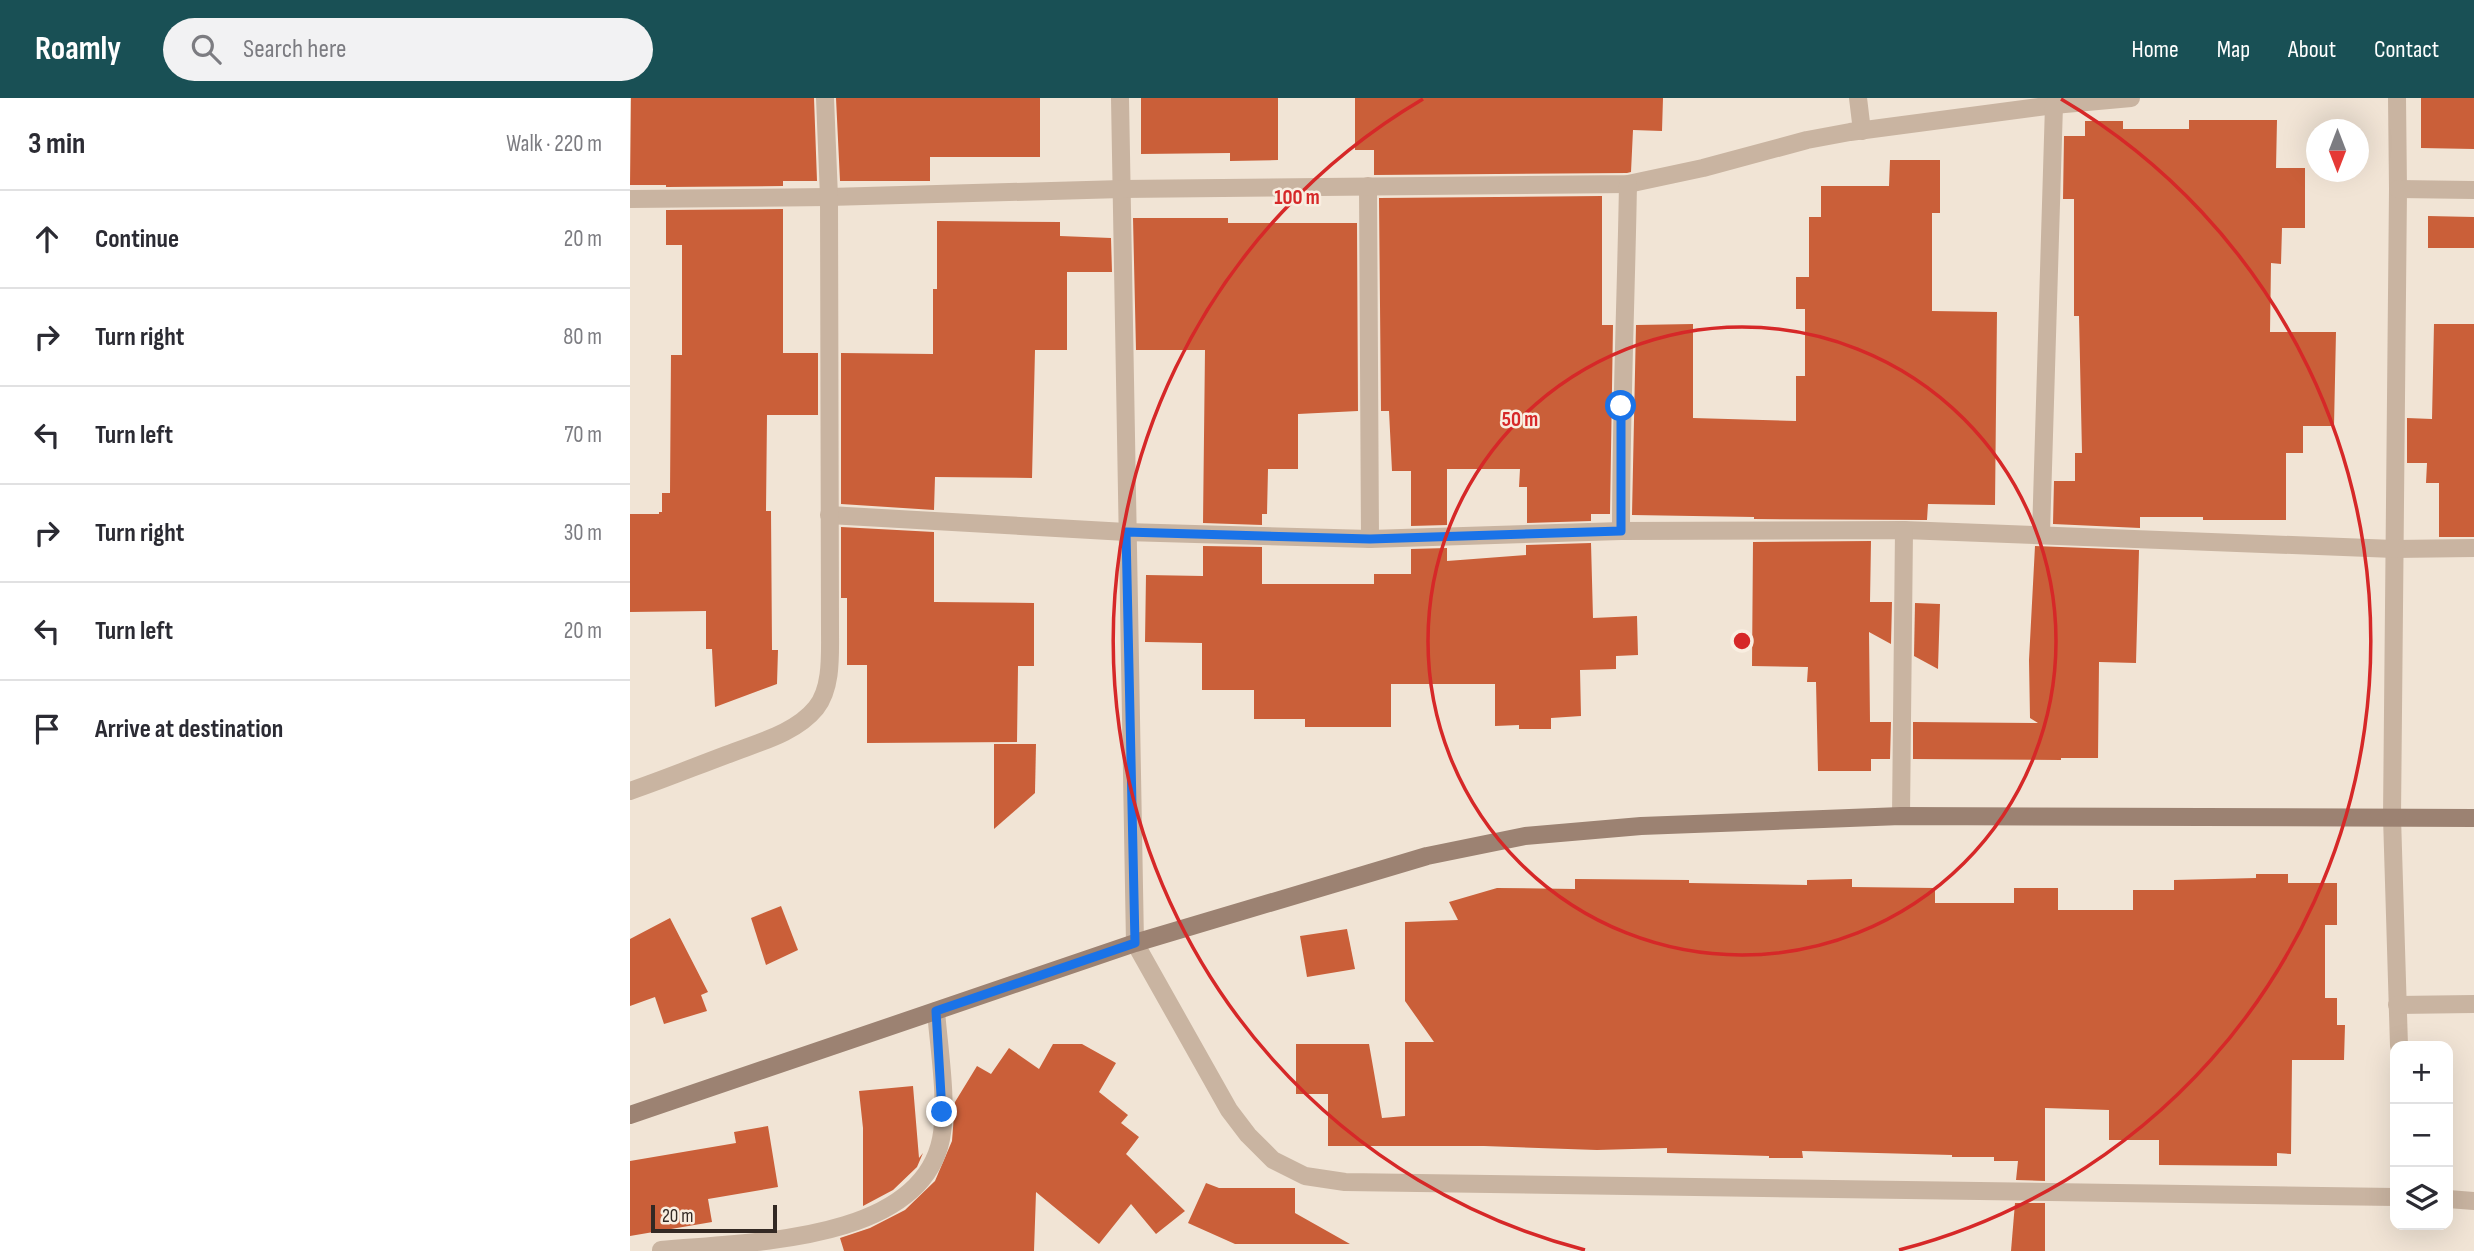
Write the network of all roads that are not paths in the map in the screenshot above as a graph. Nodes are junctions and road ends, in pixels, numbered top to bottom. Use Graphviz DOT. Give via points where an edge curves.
graph roads {
  1 [pos="825,98"];
  2 [pos="1120,98"];
  3 [pos="1858,98"];
  4 [pos="2132,98"];
  5 [pos="2397,98"];
  6 [pos="2054,105"];
  7 [pos="1862,131"];
  8 [pos="1628,184"];
  9 [pos="1368,186"];
  10 [pos="1122,189"];
  11 [pos="2398,189"];
  12 [pos="2474,190"];
  13 [pos="829,197"];
  14 [pos="630,199"];
  15 [pos="829,515"];
  16 [pos="1904,530"];
  17 [pos="1621,531"];
  18 [pos="1126,532"];
  19 [pos="2041,534"];
  20 [pos="1370,539"];
  21 [pos="2474,548"];
  22 [pos="2394,549"];
  23 [pos="630,791"];
  24 [pos="1901,816"];
  25 [pos="2392,817"];
  26 [pos="2474,818"];
  27 [pos="1135,943"];
  28 [pos="2474,1004"];
  29 [pos="2397,1005"];
  30 [pos="936,1011"];
  31 [pos="2399,1041"];
  32 [pos="630,1115"];
  33 [pos="2390,1197"];
  34 [pos="2453,1199"];
  35 [pos="2474,1201"];
  36 [pos="661,1250"];
  1 -- 13 [label="street"];
  2 -- 10 [label="street"];
  3 -- 7 [label="street"];
  4 -- 6 [label="street"];
  5 -- 11 [label="street"];
  6 -- 7 [label="street"];
  6 -- 19 [label="street"];
  7 -- 8 [label="street"];
  8 -- 9 [label="street"];
  8 -- 17 [label="street"];
  9 -- 10 [label="street"];
  9 -- 20 [label="street"];
  10 -- 13 [label="street"];
  10 -- 18 [label="street"];
  11 -- 12 [label="street"];
  11 -- 22 [label="street"];
  13 -- 14 [label="street"];
  13 -- 15 [label="street"];
  15 -- 18 [label="street"];
  15 -- 23 [label="street" via="830,662 817,708 773,737"];
  16 -- 17 [label="street"];
  16 -- 19 [label="street"];
  16 -- 24 [label="street"];
  17 -- 20 [label="street"];
  18 -- 20 [label="street"];
  18 -- 27 [label="street"];
  19 -- 22 [label="street"];
  21 -- 22 [label="street"];
  22 -- 25 [label="street"];
  24 -- 25 [label="main road"];
  24 -- 27 [label="main road" via="1641,826 1525,836 1427,856"];
  25 -- 26 [label="main road"];
  25 -- 29 [label="street"];
  27 -- 30 [label="main road"];
  27 -- 33 [label="street" via="1229,1110 1273,1160 1305,1176 1345,1182"];
  28 -- 29 [label="street"];
  29 -- 31 [label="street"];
  30 -- 32 [label="main road"];
  30 -- 36 [label="street" via="941,1140 931,1166 914,1188 892,1206 830,1230"];
  34 -- 35 [label="street"];
}
